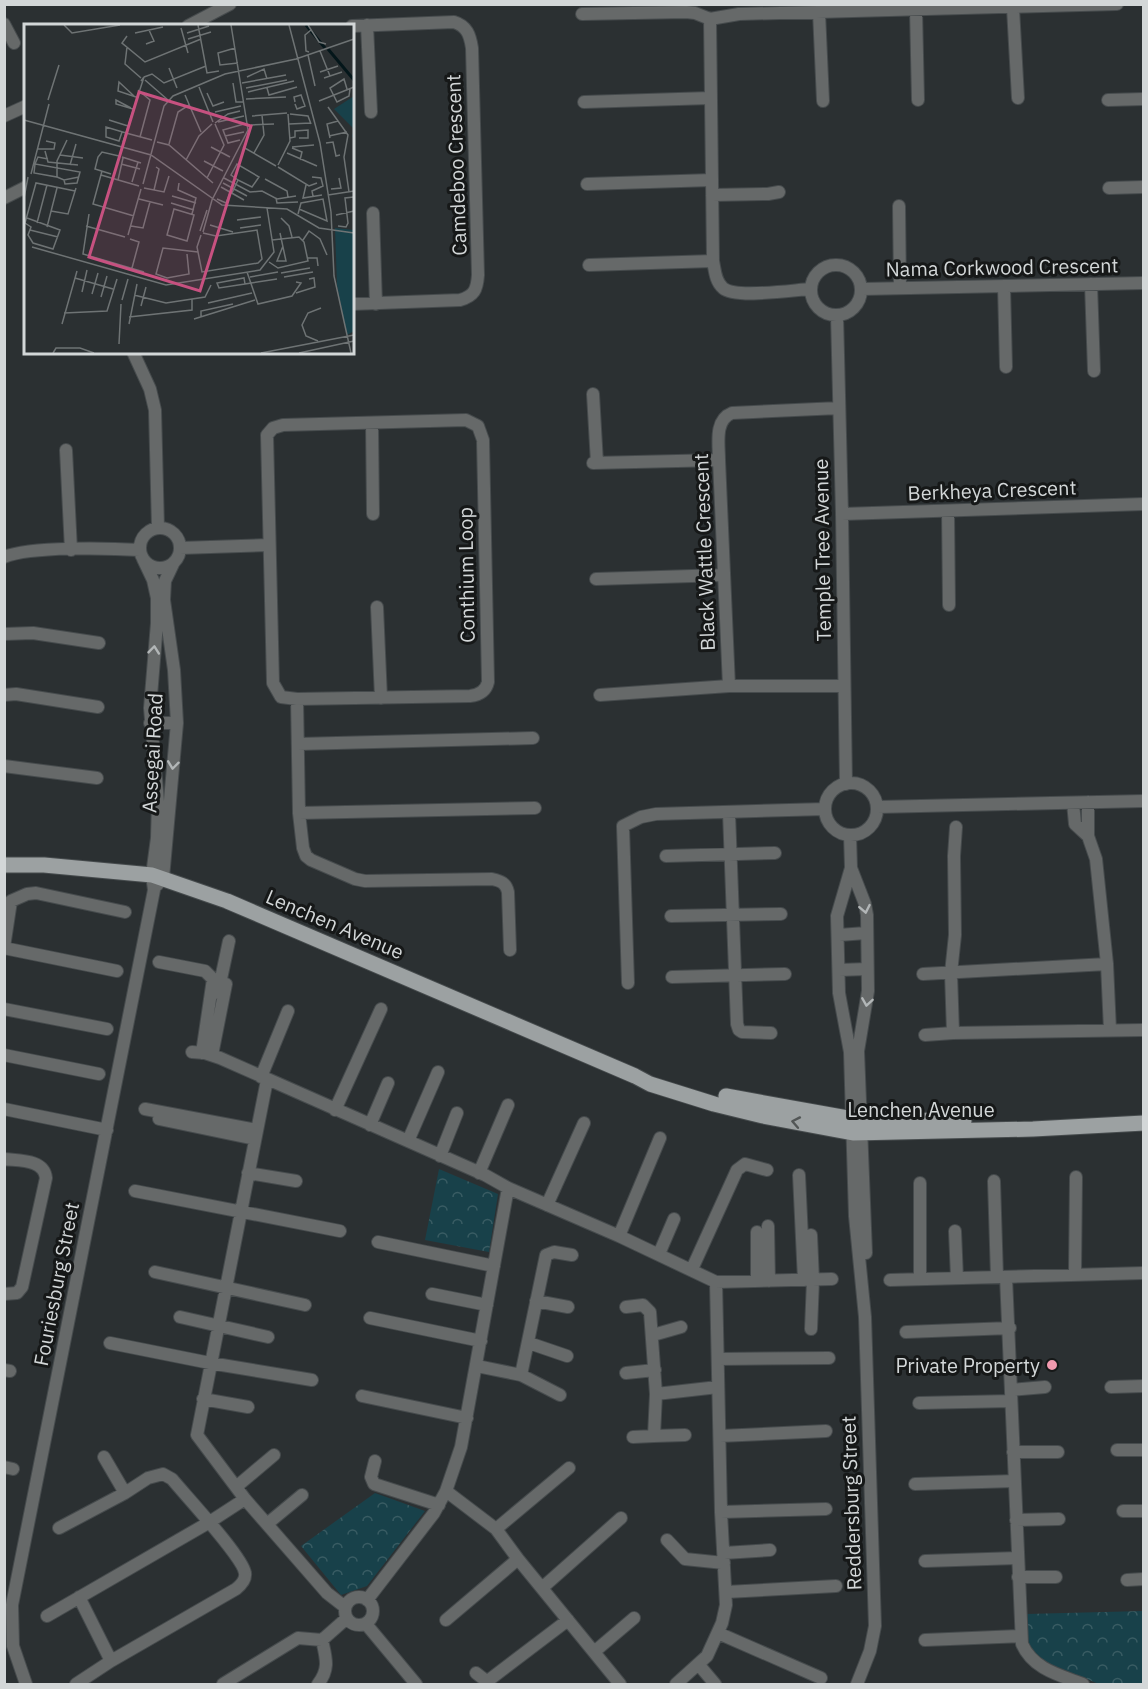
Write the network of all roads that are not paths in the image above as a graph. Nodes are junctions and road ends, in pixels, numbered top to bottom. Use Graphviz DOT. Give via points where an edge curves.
graph roads {
  1 [pos="230,4"];
  2 [pos="1117,4"];
  3 [pos="1013,8"];
  4 [pos="916,10"];
  5 [pos="819,12"];
  6 [pos="582,15"];
  7 [pos="710,19"];
  8 [pos="4,24"];
  9 [pos="192,24"];
  10 [pos="368,25"];
  11 [pos="354,26"];
  12 [pos="14,43"];
  13 [pos="710,98"];
  14 [pos="1018,98"];
  15 [pos="1143,99"];
  16 [pos="918,100"];
  17 [pos="1108,100"];
  18 [pos="823,101"];
  19 [pos="584,102"];
  20 [pos="24,107"];
  21 [pos="370,112"];
  22 [pos="4,116"];
  23 [pos="712,180"];
  24 [pos="587,184"];
  25 [pos="1143,187"];
  26 [pos="24,188"];
  27 [pos="1109,188"];
  28 [pos="779,192"];
  29 [pos="712,195"];
  30 [pos="4,198"];
  31 [pos="899,206"];
  32 [pos="373,213"];
  33 [pos="713,261"];
  34 [pos="589,265"];
  35 [pos="1143,283"];
  36 [pos="1091,284"];
  37 [pos="1004,286"];
  38 [pos="900,288"];
  39 [pos="811,289"];
  40 [pos="862,289"];
  41 [pos="354,304"];
  42 [pos="376,304"];
  43 [pos="837,315"];
  44 [pos="134,354"];
  45 [pos="1006,367"];
  46 [pos="1094,371"];
  47 [pos="593,394"];
  48 [pos="839,408"];
  49 [pos="372,423"];
  50 [pos="66,450"];
  51 [pos="719,460"];
  52 [pos="1143,504"];
  53 [pos="948,511"];
  54 [pos="373,514"];
  55 [pos="842,514"];
  56 [pos="158,528"];
  57 [pos="268,545"];
  58 [pos="180,548"];
  59 [pos="71,550"];
  60 [pos="6,554"];
  61 [pos="142,555"];
  62 [pos="174,562"];
  63 [pos="724,575"];
  64 [pos="596,579"];
  65 [pos="949,605"];
  66 [pos="377,607"];
  67 [pos="4,634"];
  68 [pos="99,643"];
  69 [pos="729,686"];
  70 [pos="844,686"];
  71 [pos="4,695"];
  72 [pos="600,695"];
  73 [pos="381,698"];
  74 [pos="297,699"];
  75 [pos="98,707"];
  76 [pos="150,723"];
  77 [pos="177,723"];
  78 [pos="532,738"];
  79 [pos="298,744"];
  80 [pos="4,766"];
  81 [pos="97,778"];
  82 [pos="846,784"];
  83 [pos="1143,801"];
  84 [pos="1088,802"];
  85 [pos="1073,803"];
  86 [pos="877,807"];
  87 [pos="535,808"];
  88 [pos="825,808"];
  89 [pos="299,813"];
  90 [pos="729,813"];
  91 [pos="956,827"];
  92 [pos="850,835"];
  93 [pos="1088,836"];
  94 [pos="731,854"];
  95 [pos="775,854"];
  96 [pos="666,856"];
  97 [pos="4,865"];
  98 [pos="851,868"];
  99 [pos="156,881"];
  100 [pos="8,901"];
  101 [pos="125,912"];
  102 [pos="782,914"];
  103 [pos="733,915"];
  104 [pos="671,916"];
  105 [pos="866,933"];
  106 [pos="839,935"];
  107 [pos="229,941"];
  108 [pos="4,948"];
  109 [pos="510,950"];
  110 [pos="159,962"];
  111 [pos="1107,964"];
  112 [pos="229,969"];
  113 [pos="867,969"];
  114 [pos="117,970"];
  115 [pos="839,970"];
  116 [pos="951,973"];
  117 [pos="785,974"];
  118 [pos="923,974"];
  119 [pos="735,976"];
  120 [pos="672,977"];
  121 [pos="628,983"];
  122 [pos="4,1009"];
  123 [pos="381,1009"];
  124 [pos="288,1011"];
  125 [pos="107,1029"];
  126 [pos="1110,1030"];
  127 [pos="1143,1030"];
  128 [pos="771,1033"];
  129 [pos="953,1033"];
  130 [pos="925,1035"];
  131 [pos="203,1053"];
  132 [pos="4,1055"];
  133 [pos="438,1072"];
  134 [pos="99,1074"];
  135 [pos="264,1078"];
  136 [pos="388,1083"];
  137 [pos="508,1105"];
  138 [pos="4,1109"];
  139 [pos="335,1110"];
  140 [pos="145,1113"];
  141 [pos="457,1113"];
  142 [pos="584,1123"];
  143 [pos="1143,1123"];
  144 [pos="370,1125"];
  145 [pos="858,1126"];
  146 [pos="506,1127"];
  147 [pos="107,1130"];
  148 [pos="211,1135"];
  149 [pos="255,1139"];
  150 [pos="408,1142"];
  151 [pos="662,1143"];
  152 [pos="440,1156"];
  153 [pos="4,1159"];
  154 [pos="767,1170"];
  155 [pos="248,1173"];
  156 [pos="482,1174"];
  157 [pos="799,1175"];
  158 [pos="1076,1177"];
  159 [pos="296,1181"];
  160 [pos="994,1181"];
  161 [pos="920,1183"];
  162 [pos="508,1188"];
  163 [pos="135,1191"];
  164 [pos="721,1193"];
  165 [pos="547,1204"];
  166 [pos="241,1212"];
  167 [pos="674,1219"];
  168 [pos="762,1229"];
  169 [pos="340,1231"];
  170 [pos="955,1231"];
  171 [pos="811,1235"];
  172 [pos="621,1237"];
  173 [pos="378,1242"];
  174 [pos="659,1254"];
  175 [pos="572,1255"];
  176 [pos="494,1266"];
  177 [pos="690,1268"];
  178 [pos="155,1272"];
  179 [pos="1143,1273"];
  180 [pos="1075,1275"];
  181 [pos="1002,1277"];
  182 [pos="957,1278"];
  183 [pos="832,1279"];
  184 [pos="920,1279"];
  185 [pos="808,1280"];
  186 [pos="890,1280"];
  187 [pos="763,1281"];
  188 [pos="716,1282"];
  189 [pos="226,1287"];
  190 [pos="4,1294"];
  191 [pos="432,1294"];
  192 [pos="536,1301"];
  193 [pos="305,1305"];
  194 [pos="488,1305"];
  195 [pos="567,1307"];
  196 [pos="626,1307"];
  197 [pos="180,1317"];
  198 [pos="370,1318"];
  199 [pos="218,1327"];
  200 [pos="681,1327"];
  201 [pos="1010,1328"];
  202 [pos="811,1329"];
  203 [pos="906,1332"];
  204 [pos="652,1335"];
  205 [pos="268,1337"];
  206 [pos="426,1338"];
  207 [pos="110,1343"];
  208 [pos="529,1343"];
  209 [pos="480,1344"];
  210 [pos="567,1356"];
  211 [pos="829,1358"];
  212 [pos="718,1359"];
  213 [pos="210,1363"];
  214 [pos="477,1366"];
  215 [pos="655,1370"];
  216 [pos="626,1373"];
  217 [pos="521,1375"];
  218 [pos="312,1380"];
  219 [pos="1143,1386"];
  220 [pos="718,1387"];
  221 [pos="1045,1387"];
  222 [pos="1112,1388"];
  223 [pos="656,1394"];
  224 [pos="560,1395"];
  225 [pos="362,1396"];
  226 [pos="1011,1396"];
  227 [pos="203,1399"];
  228 [pos="919,1403"];
  229 [pos="248,1407"];
  230 [pos="467,1418"];
  231 [pos="826,1431"];
  232 [pos="685,1435"];
  233 [pos="654,1436"];
  234 [pos="720,1436"];
  235 [pos="633,1437"];
  236 [pos="1117,1450"];
  237 [pos="1143,1450"];
  238 [pos="1013,1452"];
  239 [pos="1058,1452"];
  240 [pos="274,1455"];
  241 [pos="104,1457"];
  242 [pos="375,1461"];
  243 [pos="563,1468"];
  244 [pos="1015,1481"];
  245 [pos="915,1484"];
  246 [pos="236,1487"];
  247 [pos="446,1491"];
  248 [pos="125,1493"];
  249 [pos="302,1495"];
  250 [pos="245,1499"];
  251 [pos="439,1505"];
  252 [pos="826,1509"];
  253 [pos="1143,1510"];
  254 [pos="1123,1511"];
  255 [pos="721,1512"];
  256 [pos="621,1518"];
  257 [pos="1059,1519"];
  258 [pos="1016,1520"];
  259 [pos="208,1523"];
  260 [pos="267,1524"];
  261 [pos="493,1526"];
  262 [pos="59,1528"];
  263 [pos="667,1540"];
  264 [pos="770,1550"];
  265 [pos="516,1557"];
  266 [pos="724,1558"];
  267 [pos="1018,1558"];
  268 [pos="925,1561"];
  269 [pos="1018,1577"];
  270 [pos="1056,1577"];
  271 [pos="1143,1579"];
  272 [pos="1127,1580"];
  273 [pos="836,1586"];
  274 [pos="542,1588"];
  275 [pos="726,1593"];
  276 [pos="79,1597"];
  277 [pos="367,1600"];
  278 [pos="346,1613"];
  279 [pos="448,1614"];
  280 [pos="47,1616"];
  281 [pos="634,1618"];
  282 [pos="568,1620"];
  283 [pos="366,1624"];
  284 [pos="718,1633"];
  285 [pos="1021,1636"];
  286 [pos="322,1640"];
  287 [pos="925,1640"];
  288 [pos="594,1652"];
  289 [pos="111,1661"];
  290 [pos="699,1665"];
  291 [pos="1053,1672"];
  292 [pos="476,1673"];
  293 [pos="821,1678"];
  294 [pos="616,1683"];
  295 [pos="26,1684"];
  296 [pos="76,1684"];
  297 [pos="223,1684"];
  298 [pos="318,1684"];
  299 [pos="416,1684"];
  300 [pos="676,1684"];
  301 [pos="715,1684"];
  302 [pos="857,1684"];
  303 [pos="1047,1684"];
  304 [pos="1083,1684"];
  1 -- 9 [label="street"];
  2 -- 3 [label="street"];
  3 -- 4 [label="street"];
  3 -- 14 [label="street"];
  4 -- 5 [label="street"];
  4 -- 16 [label="street"];
  5 -- 7 [label="street" via="739,14"];
  5 -- 18 [label="street"];
  6 -- 7 [label="street" via="686,12"];
  7 -- 13 [label="street"];
  8 -- 12 [label="street"];
  10 -- 11 [label="street, Camdeboo Crescent"];
  10 -- 21 [label="street"];
  10 -- 42 [label="street, Camdeboo Crescent" via="458,23 471,39 473,72 478,275 475,293 453,301"];
  13 -- 19 [label="street"];
  13 -- 23 [label="street"];
  15 -- 17 [label="street"];
  20 -- 22 [label="street"];
  23 -- 24 [label="street"];
  23 -- 29 [label="street"];
  25 -- 27 [label="street"];
  26 -- 30 [label="street"];
  28 -- 29 [label="street"];
  29 -- 33 [label="street"];
  31 -- 38 [label="street"];
  32 -- 42 [label="street"];
  33 -- 34 [label="street"];
  33 -- 39 [label="street" via="718,281 728,291"];
  35 -- 36 [label="street, Nama Corkwood Crescent"];
  36 -- 37 [label="street, Nama Corkwood Crescent"];
  36 -- 46 [label="street"];
  37 -- 38 [label="street, Nama Corkwood Crescent"];
  37 -- 45 [label="street"];
  38 -- 40 [label="street, Nama Corkwood Crescent"];
  39 -- 40 [label="street, Nama Corkwood Crescent" via="824,268 841,265 855,274"];
  39 -- 43 [label="street" via="821,310"];
  40 -- 43 [label="street, Nama Corkwood Crescent" via="851,310"];
  41 -- 42 [label="street, Camdeboo Crescent"];
  43 -- 48 [label="street, Temple Tree Avenue"];
  44 -- 56 [label="street" via="155,410"];
  47 -- 51 [label="street" via="595,463"];
  48 -- 51 [label="street, Black Wattle Crescent" via="729,414 721,423"];
  48 -- 55 [label="street, Temple Tree Avenue"];
  49 -- 54 [label="street"];
  49 -- 57 [label="street, Conthium Loop" via="283,425 270,431 265,440"];
  49 -- 73 [label="street, Conthium Loop" via="466,420 478,426 483,440 487,685 474,695"];
  50 -- 59 [label="street"];
  51 -- 63 [label="street, Black Wattle Crescent"];
  52 -- 53 [label="street, Berkheya Crescent"];
  53 -- 55 [label="street, Berkheya Crescent"];
  53 -- 65 [label="street"];
  55 -- 70 [label="street, Temple Tree Avenue"];
  56 -- 58 [label="street" via="170,530"];
  56 -- 61 [label="street" via="144,535"];
  57 -- 58 [label="street"];
  57 -- 74 [label="street, Conthium Loop" via="273,683 281,697"];
  58 -- 62 [label="street"];
  59 -- 60 [label="street"];
  59 -- 61 [label="street"];
  61 -- 62 [label="street" via="155,567"];
  76 -- 61 [label="street, Assegai Road, one-way" via="157,598"];
  62 -- 77 [label="street, Assegai Road" via="165,581 164,600"];
  63 -- 64 [label="street"];
  63 -- 69 [label="street, Black Wattle Crescent"];
  66 -- 73 [label="street"];
  67 -- 68 [label="street" via="33,633"];
  69 -- 70 [label="street"];
  69 -- 72 [label="street"];
  70 -- 82 [label="street, Temple Tree Avenue"];
  71 -- 75 [label="street"];
  73 -- 74 [label="street, Conthium Loop"];
  74 -- 79 [label="street"];
  76 -- 77 [label="street"];
  76 -- 99 [label="street, Assegai Road" via="158,802"];
  77 -- 99 [label="street, Assegai Road, one-way"];
  78 -- 79 [label="street"];
  79 -- 89 [label="street"];
  80 -- 81 [label="street"];
  82 -- 86 [label="street" via="861,785 871,792"];
  82 -- 88 [label="street" via="834,789"];
  83 -- 84 [label="street"];
  84 -- 85 [label="street"];
  84 -- 93 [label="street"];
  85 -- 86 [label="street"];
  85 -- 93 [label="street" via="1075,824"];
  86 -- 92 [label="street" via="876,817 867,830"];
  87 -- 89 [label="street"];
  88 -- 90 [label="street"];
  88 -- 92 [label="street" via="830,824"];
  89 -- 109 [label="street" via="306,856 355,879 492,879 504,883"];
  90 -- 94 [label="street"];
  90 -- 121 [label="street" via="651,815 623,826"];
  91 -- 116 [label="street"];
  92 -- 98 [label="street"];
  93 -- 111 [label="street" via="1096,859"];
  94 -- 95 [label="street"];
  94 -- 96 [label="street"];
  94 -- 103 [label="street"];
  97 -- 99 [label="main road, Lenchen Avenue" via="44,865"];
  98 -- 105 [label="street, one-way" via="866,909"];
  98 -- 106 [label="street" via="838,912"];
  99 -- 145 [label="main road, Lenchen Avenue" via="227,901 650,1084 763,1116"];
  99 -- 147 [label="street, Fouriesburg Street"];
  100 -- 101 [label="street" via="36,893"];
  100 -- 108 [label="street"];
  102 -- 103 [label="street"];
  103 -- 104 [label="street"];
  103 -- 119 [label="street"];
  105 -- 106 [label="street"];
  105 -- 113 [label="street"];
  106 -- 115 [label="street"];
  107 -- 131 [label="street"];
  108 -- 114 [label="street"];
  110 -- 131 [label="street" via="205,971 213,979"];
  111 -- 116 [label="street"];
  111 -- 126 [label="street"];
  112 -- 131 [label="street"];
  113 -- 115 [label="street"];
  113 -- 145 [label="street, one-way" via="868,991 858,1051"];
  115 -- 145 [label="street"];
  116 -- 118 [label="street"];
  116 -- 129 [label="street"];
  117 -- 119 [label="street"];
  119 -- 120 [label="street"];
  119 -- 128 [label="street" via="739,1030"];
  122 -- 125 [label="street"];
  123 -- 139 [label="street"];
  124 -- 135 [label="street"];
  126 -- 127 [label="street"];
  126 -- 129 [label="street"];
  129 -- 130 [label="street"];
  131 -- 135 [label="street"];
  132 -- 134 [label="street"];
  133 -- 150 [label="street"];
  135 -- 139 [label="street"];
  135 -- 149 [label="street"];
  136 -- 144 [label="street"];
  137 -- 156 [label="street"];
  138 -- 147 [label="street"];
  139 -- 144 [label="street"];
  140 -- 149 [label="street"];
  141 -- 152 [label="street"];
  142 -- 165 [label="street"];
  143 -- 145 [label="main road, Lenchen Avenue" via="1077,1128"];
  144 -- 150 [label="street"];
  145 -- 302 [label="street, Reddersburg Street" via="855,1216 865,1317 875,1626"];
  146 -- 156 [label="street"];
  147 -- 295 [label="street, Fouriesburg Street" via="12,1605 13,1646"];
  148 -- 149 [label="street"];
  149 -- 155 [label="street"];
  150 -- 152 [label="street"];
  151 -- 172 [label="street"];
  152 -- 156 [label="street"];
  153 -- 190 [label="street" via="40,1165 46,1178 22,1287 17,1293"];
  154 -- 177 [label="street" via="745,1164 737,1170"];
  155 -- 159 [label="street"];
  155 -- 166 [label="street"];
  156 -- 162 [label="street"];
  157 -- 185 [label="street"];
  158 -- 180 [label="street"];
  160 -- 181 [label="street"];
  161 -- 184 [label="street"];
  162 -- 165 [label="street"];
  162 -- 176 [label="street"];
  163 -- 166 [label="street"];
  164 -- 177 [label="street"];
  165 -- 172 [label="street"];
  166 -- 169 [label="street"];
  166 -- 189 [label="street"];
  167 -- 174 [label="street"];
  168 -- 187 [label="street"];
  170 -- 182 [label="street"];
  171 -- 185 [label="street"];
  172 -- 174 [label="street"];
  173 -- 176 [label="street"];
  174 -- 177 [label="street"];
  175 -- 192 [label="street" via="546,1255"];
  176 -- 194 [label="street"];
  177 -- 188 [label="street"];
  178 -- 189 [label="street"];
  179 -- 180 [label="street"];
  180 -- 181 [label="street"];
  181 -- 182 [label="street"];
  181 -- 201 [label="street"];
  182 -- 184 [label="street"];
  183 -- 185 [label="street"];
  184 -- 186 [label="street"];
  185 -- 187 [label="street"];
  185 -- 202 [label="street"];
  187 -- 188 [label="street"];
  188 -- 212 [label="street"];
  189 -- 193 [label="street"];
  189 -- 199 [label="street"];
  191 -- 194 [label="street"];
  192 -- 195 [label="street"];
  192 -- 208 [label="street"];
  194 -- 209 [label="street"];
  196 -- 204 [label="street" via="647,1307"];
  197 -- 199 [label="street"];
  198 -- 209 [label="street"];
  199 -- 205 [label="street"];
  199 -- 213 [label="street"];
  200 -- 204 [label="street"];
  201 -- 203 [label="street"];
  201 -- 226 [label="street"];
  204 -- 215 [label="street"];
  206 -- 209 [label="street"];
  207 -- 213 [label="street"];
  208 -- 210 [label="street"];
  208 -- 217 [label="street"];
  209 -- 214 [label="street"];
  211 -- 212 [label="street"];
  212 -- 220 [label="street"];
  213 -- 218 [label="street"];
  213 -- 227 [label="street"];
  214 -- 217 [label="street"];
  214 -- 230 [label="street"];
  215 -- 216 [label="street"];
  215 -- 223 [label="street"];
  217 -- 224 [label="street"];
  219 -- 222 [label="street"];
  220 -- 223 [label="street"];
  220 -- 234 [label="street"];
  221 -- 226 [label="street"];
  223 -- 233 [label="street"];
  225 -- 230 [label="street"];
  226 -- 228 [label="street"];
  226 -- 238 [label="street"];
  227 -- 229 [label="street"];
  227 -- 246 [label="street" via="197,1435"];
  230 -- 247 [label="street"];
  231 -- 234 [label="street"];
  232 -- 233 [label="street"];
  233 -- 235 [label="street"];
  234 -- 255 [label="street"];
  236 -- 237 [label="street"];
  238 -- 239 [label="street"];
  238 -- 244 [label="street"];
  240 -- 246 [label="street"];
  241 -- 248 [label="street"];
  242 -- 251 [label="street" via="371,1476 374,1484"];
  243 -- 261 [label="street"];
  244 -- 245 [label="street"];
  244 -- 258 [label="street"];
  246 -- 250 [label="street"];
  247 -- 251 [label="street"];
  247 -- 261 [label="street"];
  248 -- 259 [label="street" via="152,1476 166,1475"];
  248 -- 262 [label="street"];
  249 -- 260 [label="street"];
  250 -- 259 [label="street"];
  250 -- 260 [label="street"];
  251 -- 277 [label="street"];
  252 -- 255 [label="street"];
  253 -- 254 [label="street"];
  255 -- 266 [label="street"];
  256 -- 274 [label="street"];
  257 -- 258 [label="street"];
  258 -- 267 [label="street"];
  259 -- 276 [label="street"];
  259 -- 289 [label="street" via="242,1566 245,1576 241,1584"];
  260 -- 278 [label="street"];
  261 -- 265 [label="street"];
  263 -- 266 [label="street" via="685,1559"];
  264 -- 266 [label="street"];
  265 -- 274 [label="street"];
  265 -- 279 [label="street"];
  266 -- 275 [label="street"];
  267 -- 268 [label="street"];
  267 -- 269 [label="street"];
  269 -- 270 [label="street"];
  269 -- 285 [label="street"];
  271 -- 272 [label="street"];
  273 -- 275 [label="street"];
  274 -- 282 [label="street"];
  275 -- 284 [label="street"];
  276 -- 280 [label="street"];
  276 -- 289 [label="street"];
  277 -- 278 [label="street" via="354,1598"];
  277 -- 283 [label="street" via="373,1612"];
  278 -- 283 [label="street" via="357,1625"];
  278 -- 286 [label="street"];
  281 -- 288 [label="street"];
  282 -- 288 [label="street"];
  282 -- 292 [label="street" via="489,1680"];
  283 -- 299 [label="street"];
  284 -- 290 [label="street"];
  284 -- 293 [label="street"];
  285 -- 287 [label="street"];
  285 -- 291 [label="street" via="1032,1661"];
  286 -- 297 [label="street" via="298,1638"];
  286 -- 298 [label="street" via="328,1664"];
  288 -- 294 [label="street"];
  289 -- 296 [label="street"];
  290 -- 300 [label="street"];
  290 -- 301 [label="street"];
  291 -- 303 [label="street"];
  291 -- 304 [label="street"];
}
